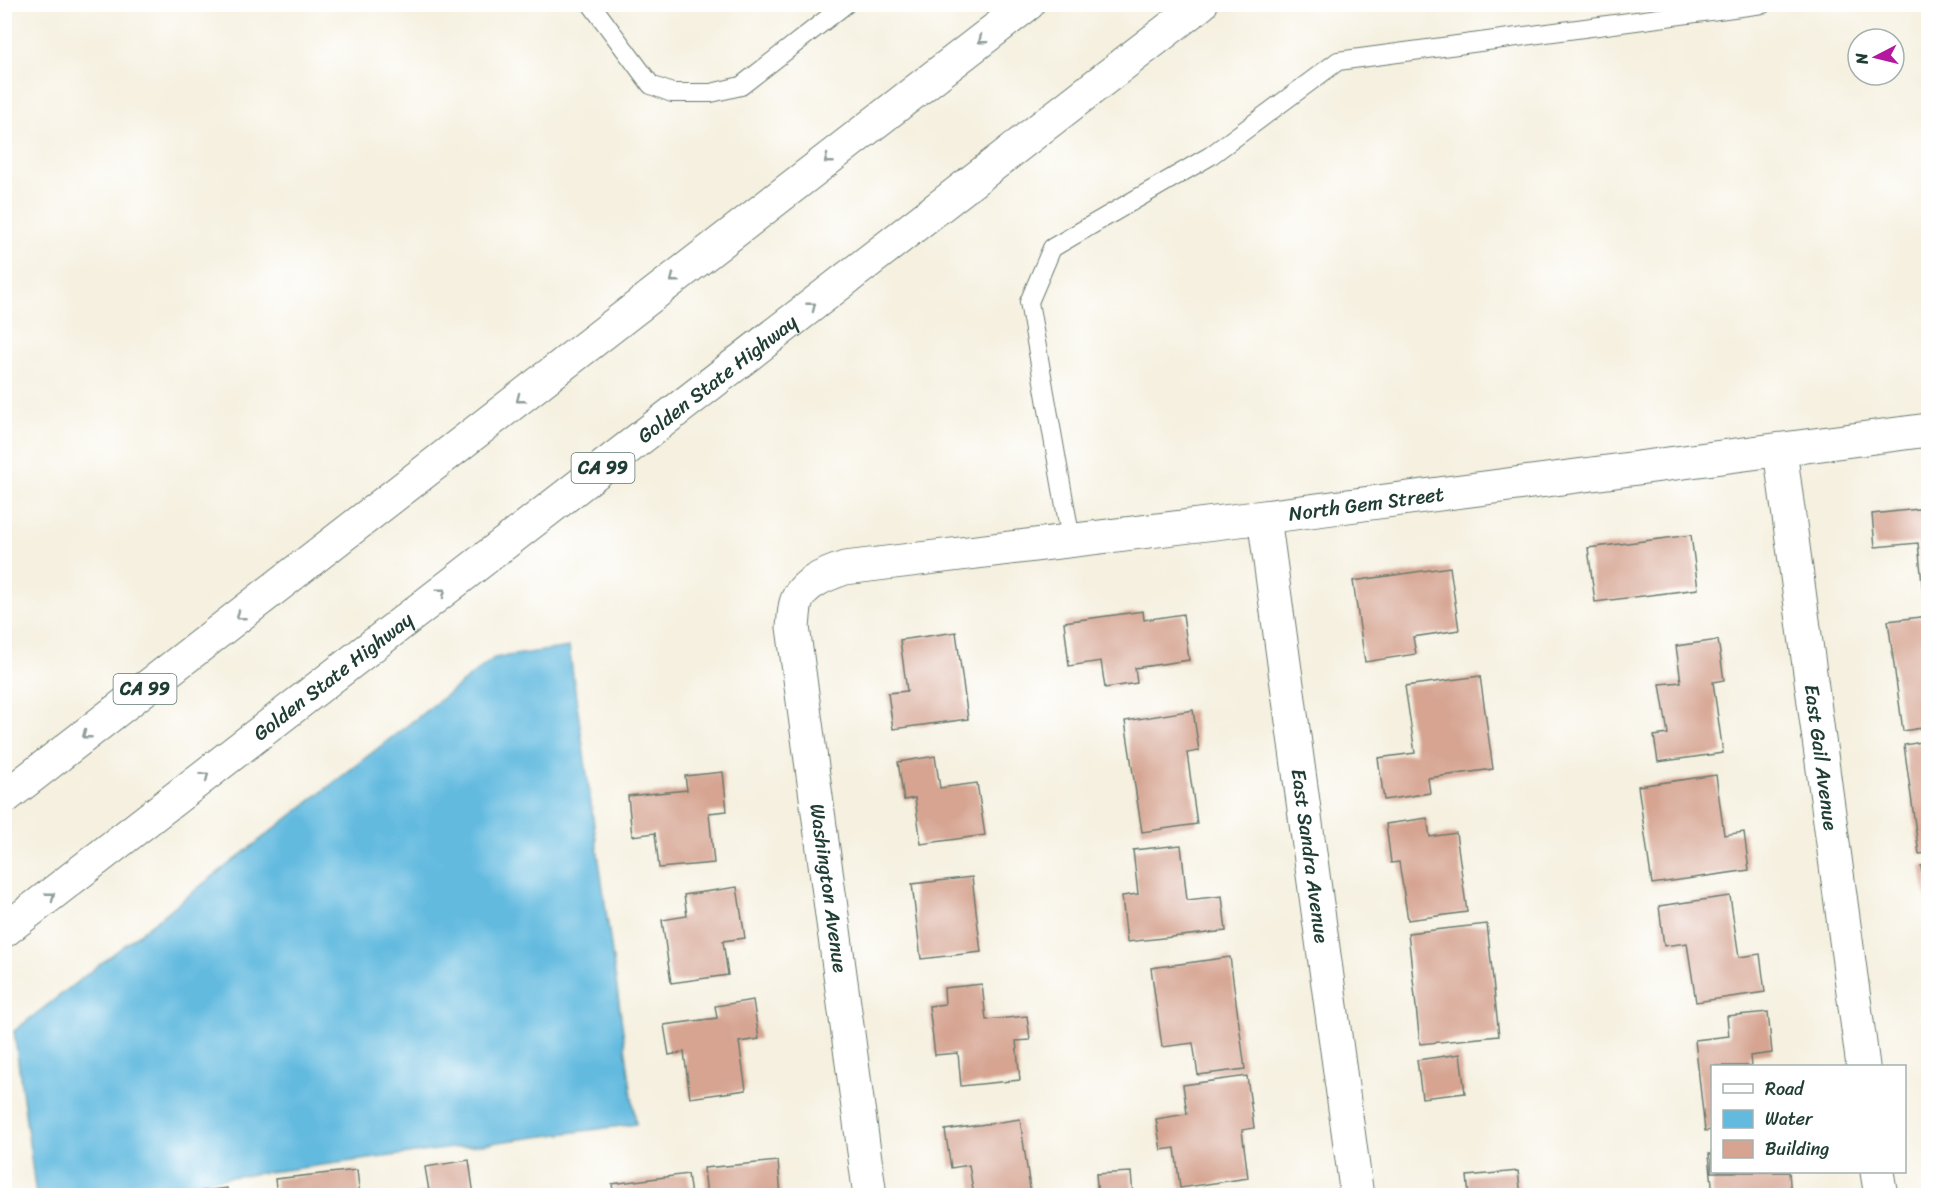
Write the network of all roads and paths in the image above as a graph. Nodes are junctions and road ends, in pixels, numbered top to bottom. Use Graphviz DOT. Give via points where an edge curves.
graph roads {
  1 [pos="591,4"];
  2 [pos="846,4"];
  3 [pos="1028,4"];
  4 [pos="1201,4"];
  5 [pos="1763,4"];
  6 [pos="1929,430"];
  7 [pos="1780,450"];
  8 [pos="1264,517"];
  9 [pos="1071,540"];
  10 [pos="809,585"];
  11 [pos="4,798"];
  12 [pos="4,931"];
  13 [pos="1863,1065"];
  14 [pos="1877,1173"];
  15 [pos="870,1196"];
  16 [pos="1357,1196"];
  17 [pos="1881,1196"];
  1 -- 2 [label="lane" via="651,85 672,93 711,93 741,86"];
  3 -- 11 [label="main road, CA 99, one-way"];
  12 -- 4 [label="main road, Golden State Highway / CA 99, one-way"];
  5 -- 9 [label="lane" via="1338,61 1210,156 1052,248 1029,302"];
  6 -- 7 [label="main road, North Gem Street"];
  7 -- 8 [label="main road, North Gem Street"];
  7 -- 13 [label="main road, East Gail Avenue"];
  8 -- 9 [label="main road, North Gem Street"];
  8 -- 16 [label="main road, East Sandra Avenue"];
  9 -- 10 [label="main road, North Gem Street" via="845,568"];
  10 -- 15 [label="main road, Washington Avenue" via="796,602 793,627"];
  14 -- 17 [label="main road"];
}
